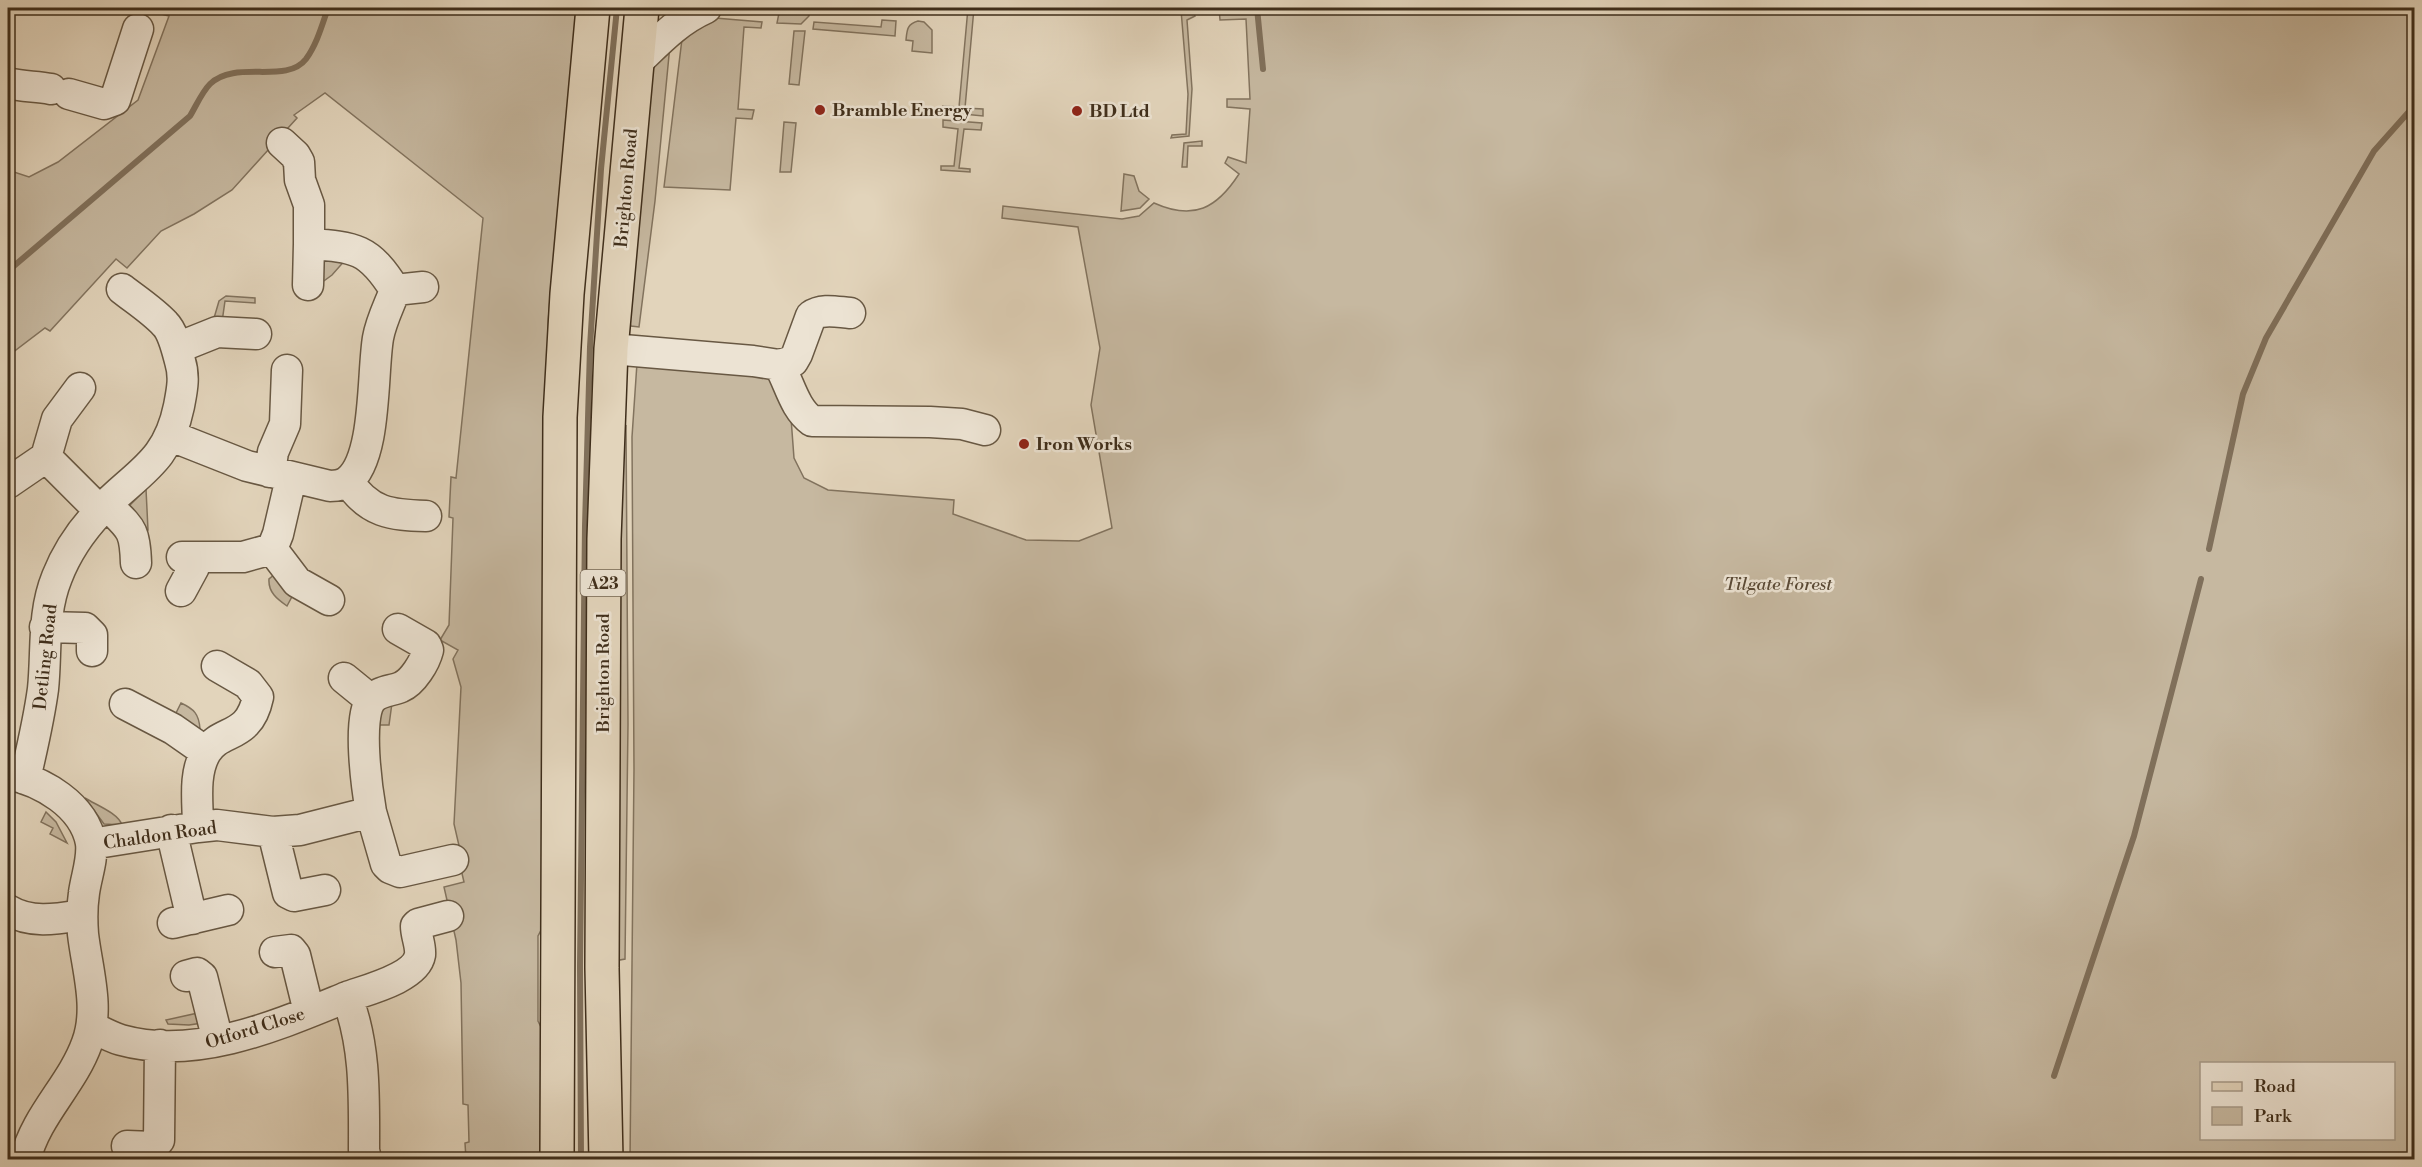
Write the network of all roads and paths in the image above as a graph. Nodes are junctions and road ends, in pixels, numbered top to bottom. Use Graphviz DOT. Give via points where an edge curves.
graph roads {
  1 [pos="593,8"];
  2 [pos="642,8"];
  3 [pos="706,8"];
  4 [pos="138,29"];
  5 [pos="636,63"];
  6 [pos="38,89"];
  7 [pos="282,143"];
  8 [pos="309,244"];
  9 [pos="308,285"];
  10 [pos="122,289"];
  11 [pos="850,313"];
  12 [pos="256,334"];
  13 [pos="172,337"];
  14 [pos="611,349"];
  15 [pos="779,365"];
  16 [pos="287,370"];
  17 [pos="80,388"];
  18 [pos="985,430"];
  19 [pos="171,436"];
  20 [pos="46,457"];
  21 [pos="280,475"];
  22 [pos="348,481"];
  23 [pos="8,483"];
  24 [pos="103,508"];
  25 [pos="426,516"];
  26 [pos="272,549"];
  27 [pos="136,564"];
  28 [pos="181,591"];
  29 [pos="329,600"];
  30 [pos="45,627"];
  31 [pos="398,629"];
  32 [pos="92,651"];
  33 [pos="217,666"];
  34 [pos="344,678"];
  35 [pos="371,700"];
  36 [pos="125,704"];
  37 [pos="206,752"];
  38 [pos="16,776"];
  39 [pos="371,812"];
  40 [pos="185,828"];
  41 [pos="273,832"];
  42 [pos="91,844"];
  43 [pos="453,860"];
  44 [pos="325,890"];
  45 [pos="228,910"];
  46 [pos="9,915"];
  47 [pos="82,915"];
  48 [pos="448,916"];
  49 [pos="275,952"];
  50 [pos="186,976"];
  51 [pos="347,997"];
  52 [pos="309,1012"];
  53 [pos="92,1027"];
  54 [pos="218,1041"];
  55 [pos="160,1045"];
  56 [pos="127,1146"];
  57 [pos="26,1160"];
  58 [pos="366,1160"];
  59 [pos="557,1160"];
  60 [pos="606,1160"];
  1 -- 59 [label="main road, A23" via="560,417"];
  2 -- 5 [label="main road, Brighton Road / A23"];
  3 -- 5 [label="street" via="665,33"];
  4 -- 6 [label="street" via="115,100 104,104"];
  5 -- 14 [label="main road, Brighton Road / A23"];
  7 -- 8 [label="street" via="299,162 300,180 309,205"];
  8 -- 9 [label="street"];
  8 -- 22 [label="street" via="350,247 409,289 378,335 370,429 356,472"];
  10 -- 13 [label="street"];
  11 -- 15 [label="street" via="816,312 793,361"];
  12 -- 13 [label="street"];
  13 -- 19 [label="street, Detling Road" via="183,384"];
  14 -- 15 [label="street"];
  14 -- 60 [label="main road, Brighton Road / A23" via="602,759"];
  15 -- 18 [label="street" via="803,415 812,421 930,422"];
  16 -- 21 [label="street" via="285,424 273,452"];
  17 -- 20 [label="street" via="57,419"];
  19 -- 21 [label="street"];
  19 -- 24 [label="street, Detling Road" via="150,466"];
  20 -- 23 [label="street"];
  20 -- 24 [label="street"];
  21 -- 22 [label="street" via="330,486"];
  21 -- 26 [label="street" via="278,534"];
  22 -- 25 [label="street" via="356,494 380,510"];
  24 -- 27 [label="street" via="133,533"];
  24 -- 30 [label="street, Detling Road" via="63,564"];
  26 -- 28 [label="street" via="243,557 188,557 194,567"];
  26 -- 29 [label="street" via="291,576"];
  30 -- 32 [label="street" via="85,628 92,635"];
  30 -- 38 [label="street, Detling Road" via="43,688"];
  31 -- 35 [label="street" via="428,650 413,677 400,688"];
  33 -- 37 [label="street" via="248,684 258,697 245,725 213,743"];
  34 -- 35 [label="street"];
  35 -- 39 [label="street" via="366,713 364,748"];
  36 -- 37 [label="street"];
  37 -- 40 [label="street"];
  38 -- 42 [label="street" via="49,789 66,803 83,824"];
  39 -- 41 [label="street, Chaldon Road" via="300,830"];
  39 -- 43 [label="street" via="390,868 400,872"];
  40 -- 41 [label="street, Chaldon Road" via="217,825"];
  40 -- 42 [label="street, Chaldon Road"];
  40 -- 45 [label="street" via="183,921"];
  41 -- 44 [label="street" via="288,893 294,896"];
  42 -- 47 [label="street"];
  46 -- 47 [label="street" via="43,920"];
  47 -- 53 [label="street"];
  48 -- 51 [label="street, Otford Close" via="416,926 418,959 410,969"];
  49 -- 52 [label="street" via="291,950 295,955"];
  50 -- 54 [label="street" via="197,973 202,977"];
  51 -- 52 [label="street, Otford Close"];
  51 -- 58 [label="street" via="361,1051"];
  52 -- 54 [label="street, Otford Close"];
  53 -- 55 [label="street, Otford Close" via="119,1039"];
  53 -- 57 [label="street" via="79,1061 34,1134"];
  54 -- 55 [label="street, Otford Close"];
  55 -- 56 [label="street" via="159,1140 153,1147"];
}
